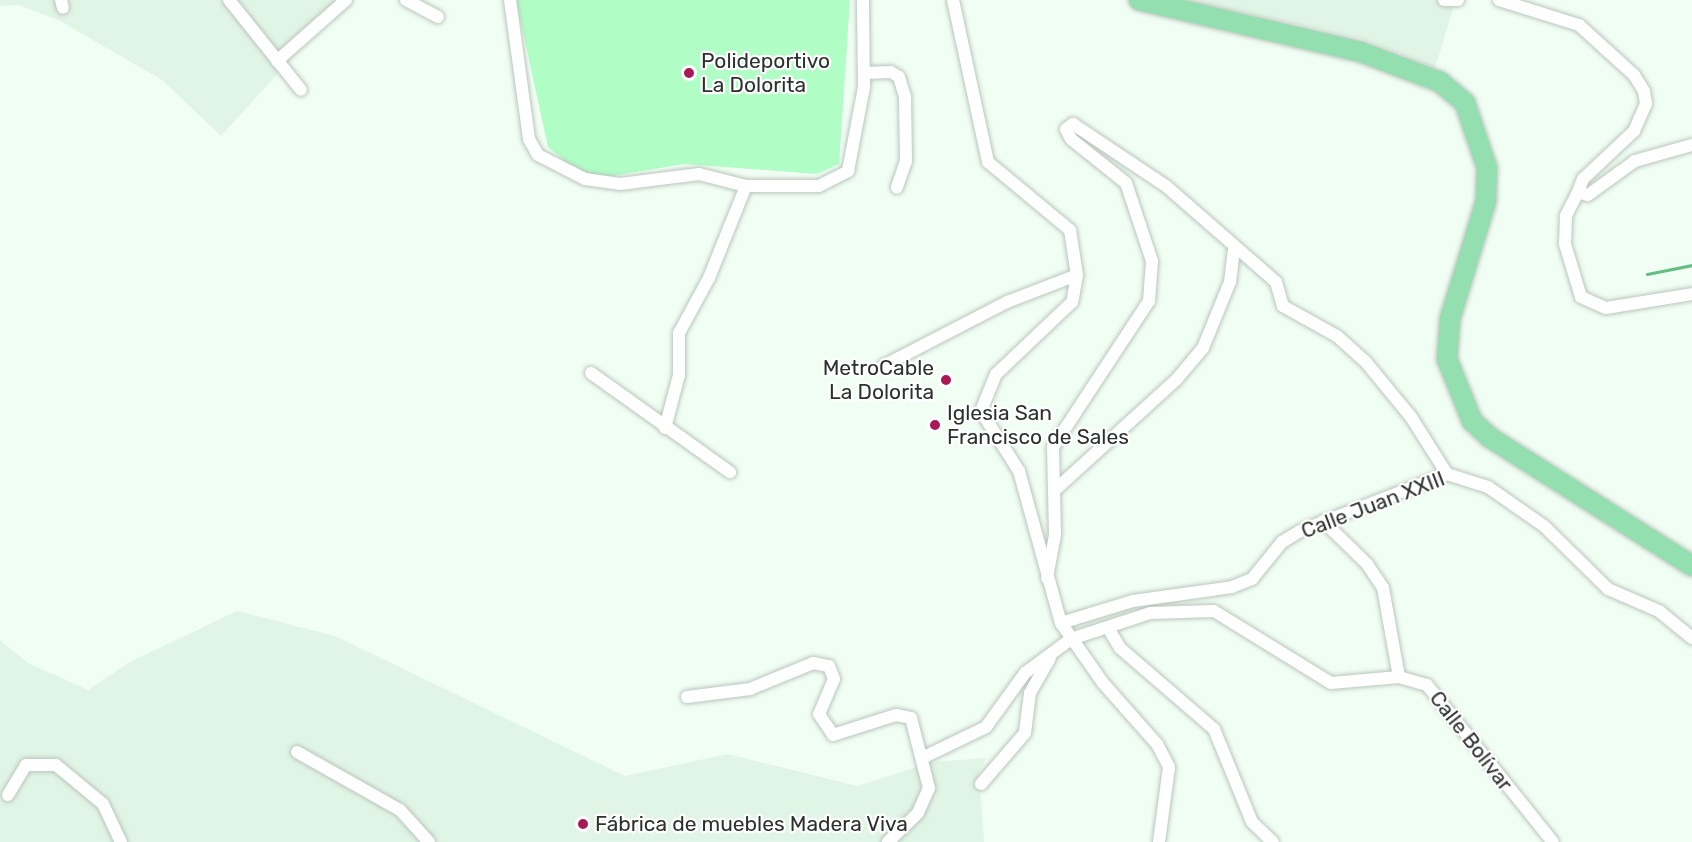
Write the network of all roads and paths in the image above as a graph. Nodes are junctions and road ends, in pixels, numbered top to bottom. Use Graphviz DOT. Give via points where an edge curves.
graph roads {
  1 [pos="229,0"];
  2 [pos="346,0"];
  3 [pos="406,0"];
  4 [pos="510,0"];
  5 [pos="863,0"];
  6 [pos="953,0"];
  7 [pos="1139,0"];
  8 [pos="1444,0"];
  9 [pos="1458,0"];
  10 [pos="1499,0"];
  11 [pos="438,17"];
  12 [pos="277,61"];
  13 [pos="865,73"];
  14 [pos="301,90"];
  15 [pos="1692,145"];
  16 [pos="746,186"];
  17 [pos="897,187"];
  18 [pos="1578,192"];
  19 [pos="1234,250"];
  20 [pos="1077,274"];
  21 [pos="1692,294"];
  22 [pos="883,366"];
  23 [pos="591,373"];
  24 [pos="665,428"];
  25 [pos="730,472"];
  26 [pos="1447,474"];
  27 [pos="1056,490"];
  28 [pos="1323,521"];
  29 [pos="1692,566"];
  30 [pos="1047,578"];
  31 [pos="1061,623"];
  32 [pos="1108,628"];
  33 [pos="1692,638"];
  34 [pos="1071,639"];
  35 [pos="1052,654"];
  36 [pos="1399,677"];
  37 [pos="687,697"];
  38 [pos="297,752"];
  39 [pos="922,758"];
  40 [pos="981,784"];
  41 [pos="8,795"];
  42 [pos="121,842"];
  43 [pos="429,842"];
  44 [pos="888,842"];
  45 [pos="1159,842"];
  46 [pos="1273,842"];
  47 [pos="1553,842"];
  1 -- 12 [label="street"];
  2 -- 12 [label="street"];
  3 -- 11 [label="street"];
  4 -- 16 [label="street" via="529,139 538,155 585,179 620,184 699,174"];
  5 -- 13 [label="street"];
  6 -- 20 [label="street" via="988,162 1070,230"];
  7 -- 29 [label="main road" via="1361,52 1440,82 1465,103 1487,168 1486,201 1450,319 1447,359 1472,421 1489,437"];
  8 -- 9 [label="street"];
  10 -- 18 [label="street" via="1579,25 1634,75 1644,92 1646,104 1634,131 1583,179"];
  12 -- 14 [label="street"];
  13 -- 16 [label="street" via="848,171 819,186"];
  13 -- 17 [label="street" via="891,72 899,77 905,97 906,161"];
  15 -- 18 [label="street" via="1635,161 1588,195"];
  16 -- 24 [label="street" via="709,278 679,333 679,375"];
  18 -- 21 [label="street" via="1566,216 1565,244 1581,297 1605,308"];
  19 -- 26 [label="street" via="1276,282 1283,306 1337,336 1365,361 1411,417"];
  19 -- 27 [label="street" via="1230,282 1203,348 1176,381"];
  19 -- 27 [label="street" via="1129,157 1073,124 1066,129 1126,183 1152,261 1149,301 1053,447"];
  20 -- 22 [label="street" via="1007,302"];
  20 -- 30 [label="street" via="1072,302 996,374 981,411 1019,471"];
  23 -- 24 [label="street"];
  24 -- 25 [label="street"];
  26 -- 28 [label="street, Calle Juan XXIII"];
  26 -- 33 [label="street, Calle Juan XXIII" via="1488,487 1544,526 1608,589 1659,611"];
  27 -- 30 [label="street" via="1056,535"];
  28 -- 31 [label="street, Calle Juan XXIII" via="1282,542 1251,579 1232,587 1133,600"];
  28 -- 36 [label="street" via="1367,564 1383,588"];
  30 -- 31 [label="street"];
  31 -- 34 [label="street"];
  32 -- 34 [label="street, Calle Bolívar"];
  32 -- 36 [label="street, Calle Bolívar" via="1150,613 1214,611 1331,682"];
  32 -- 46 [label="street" via="1120,648 1214,729 1251,822"];
  34 -- 35 [label="street"];
  34 -- 45 [label="street" via="1158,744 1169,767"];
  35 -- 39 [label="street" via="1025,673 986,727"];
  35 -- 40 [label="street" via="1030,693 1025,733"];
  36 -- 47 [label="street, Calle Bolívar" via="1427,684"];
  37 -- 39 [label="street" via="750,688 813,663 829,666 834,679 819,714 822,726 833,735 896,715 910,718"];
  38 -- 43 [label="street" via="400,810"];
  39 -- 44 [label="street" via="929,788 918,813"];
  41 -- 42 [label="street" via="26,765 56,765 103,804"];
}
